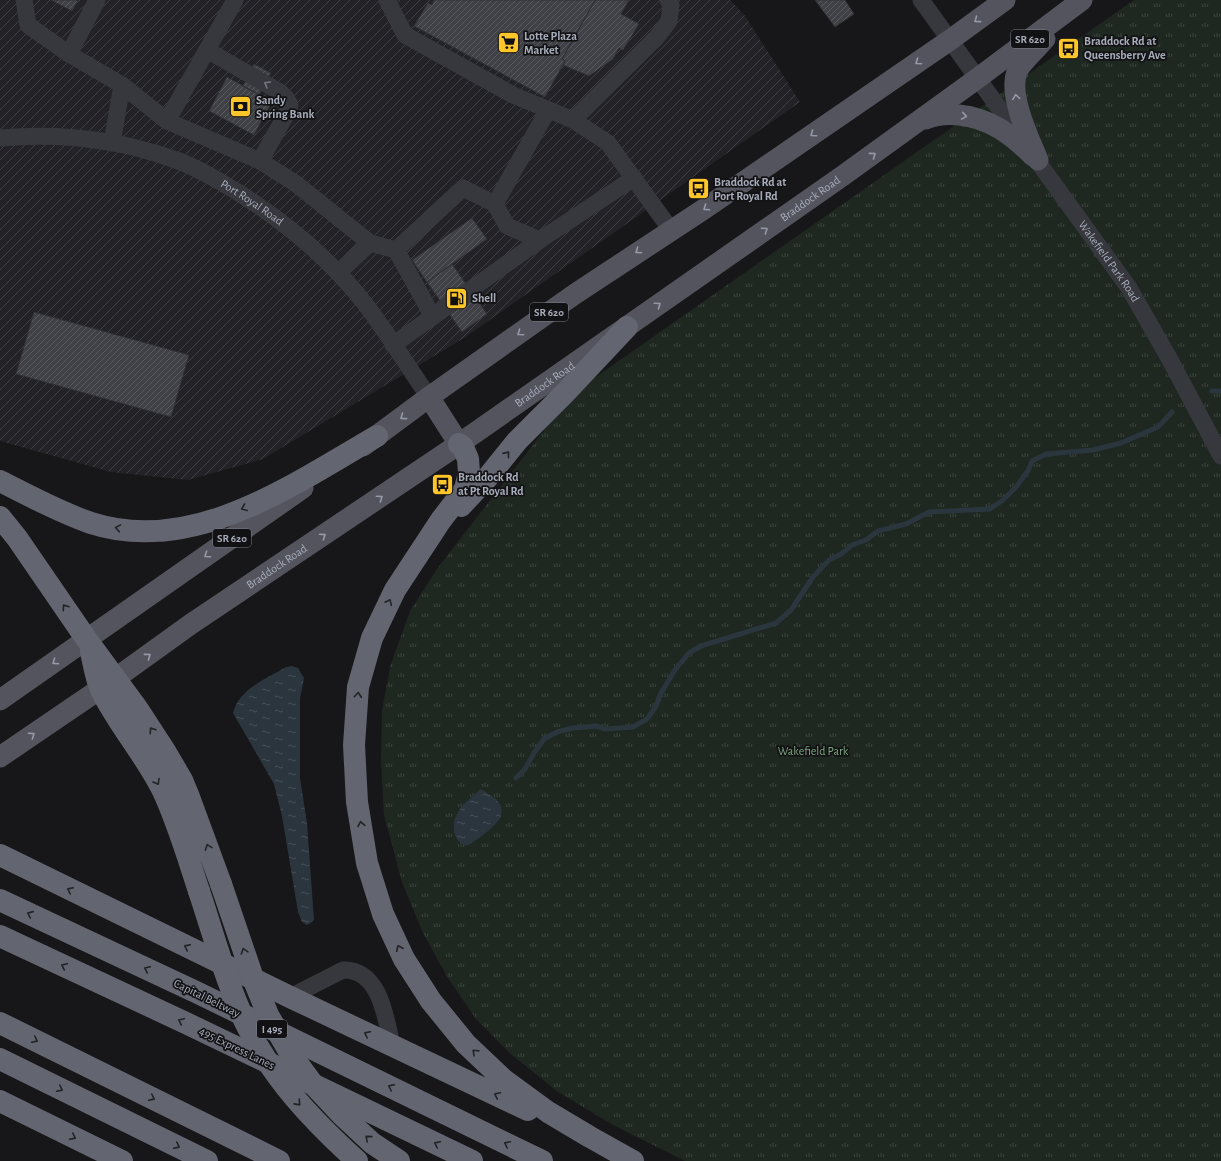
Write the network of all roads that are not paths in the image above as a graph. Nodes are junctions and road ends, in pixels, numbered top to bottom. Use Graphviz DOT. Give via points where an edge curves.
graph roads {
  1 [pos="24,0"];
  2 [pos="97,0"];
  3 [pos="235,0"];
  4 [pos="387,0"];
  5 [pos="668,0"];
  6 [pos="921,0"];
  7 [pos="1005,0"];
  8 [pos="1076,4"];
  9 [pos="950,40"];
  10 [pos="207,50"];
  11 [pos="69,54"];
  12 [pos="978,78"];
  13 [pos="122,84"];
  14 [pos="548,110"];
  15 [pos="573,120"];
  16 [pos="167,121"];
  17 [pos="913,125"];
  18 [pos="0,138"];
  19 [pos="112,143"];
  20 [pos="1038,160"];
  21 [pos="260,161"];
  22 [pos="634,178"];
  23 [pos="495,204"];
  24 [pos="671,230"];
  25 [pos="540,240"];
  26 [pos="370,243"];
  27 [pos="396,250"];
  28 [pos="338,273"];
  29 [pos="434,317"];
  30 [pos="626,327"];
  31 [pos="393,345"];
  32 [pos="429,397"];
  33 [pos="376,436"];
  34 [pos="459,444"];
  35 [pos="1221,456"];
  36 [pos="0,481"];
  37 [pos="0,517"];
  38 [pos="416,556"];
  39 [pos="87,640"];
  40 [pos="108,684"];
  41 [pos="0,700"];
  42 [pos="0,757"];
  43 [pos="0,855"];
  44 [pos="0,900"];
  45 [pos="0,936"];
  46 [pos="290,997"];
  47 [pos="0,1023"];
  48 [pos="392,1046"];
  49 [pos="0,1059"];
  50 [pos="0,1101"];
  51 [pos="122,1161"];
  52 [pos="207,1161"];
  53 [pos="280,1161"];
  54 [pos="357,1161"];
  55 [pos="399,1161"];
  56 [pos="472,1161"];
  57 [pos="542,1161"];
  58 [pos="633,1161"];
  1 -- 11 [label="street" via="28,25"];
  2 -- 11 [label="street"];
  3 -- 10 [label="street"];
  4 -- 14 [label="street" via="405,35 513,95"];
  5 -- 15 [label="street" via="671,5 668,21 657,37"];
  6 -- 9 [label="street, Wakefield Park Road"];
  7 -- 9 [label="main road, SR 620, one-way"];
  8 -- 12 [label="main road, Braddock Road / SR 620"];
  20 -- 8 [label="main road, one-way" via="1019,111 1015,84 1017,71"];
  9 -- 12 [label="street, Wakefield Park Road"];
  9 -- 24 [label="main road, SR 620, one-way"];
  10 -- 16 [label="street"];
  21 -- 10 [label="street, one-way" via="290,105 280,92"];
  11 -- 13 [label="street"];
  12 -- 17 [label="main road, Braddock Road / SR 620"];
  12 -- 20 [label="street, Wakefield Park Road"];
  13 -- 16 [label="street"];
  13 -- 19 [label="street"];
  14 -- 15 [label="street"];
  14 -- 23 [label="street"];
  15 -- 22 [label="street" via="608,143"];
  16 -- 21 [label="street"];
  17 -- 20 [label="main road, one-way" via="930,117 946,114 977,118 989,122 1016,140"];
  30 -- 17 [label="main road, Braddock Road / SR 620, one-way"];
  18 -- 19 [label="street, Port Royal Road" via="53,136"];
  19 -- 28 [label="street, Port Royal Road" via="171,158 241,194 308,243"];
  20 -- 35 [label="street, Wakefield Park Road" via="1129,288"];
  21 -- 26 [label="street" via="295,183"];
  22 -- 24 [label="street"];
  22 -- 25 [label="street"];
  23 -- 25 [label="street" via="507,226"];
  23 -- 27 [label="street" via="464,188"];
  24 -- 32 [label="main road, SR 620, one-way"];
  25 -- 29 [label="street"];
  26 -- 27 [label="street"];
  26 -- 28 [label="street"];
  27 -- 29 [label="street"];
  28 -- 31 [label="street, Port Royal Road" via="366,305"];
  29 -- 31 [label="street"];
  30 -- 34 [label="main road, Braddock Road / SR 620"];
  38 -- 30 [label="highway, one-way" via="517,441"];
  31 -- 32 [label="street, Port Royal Road"];
  32 -- 33 [label="main road, SR 620, one-way"];
  32 -- 34 [label="main road"];
  33 -- 36 [label="highway, one-way" via="302,480 256,503 216,520 178,529 152,532 92,523"];
  33 -- 39 [label="main road, SR 620, one-way"];
  34 -- 38 [label="highway" via="468,459 469,473 465,489"];
  40 -- 34 [label="main road, Braddock Road / SR 620, one-way" via="191,624"];
  39 -- 37 [label="highway, one-way"];
  58 -- 38 [label="highway, one-way" via="548,1112 503,1079 466,1044 431,1001 404,958 383,914 367,863 357,802 354,745 358,687 372,638 395,590"];
  39 -- 40 [label="highway"];
  39 -- 41 [label="main road, SR 620, one-way"];
  42 -- 40 [label="main road, Braddock Road / SR 620, one-way"];
  40 -- 54 [label="highway, one-way, bridge" via="115,714 147,763 174,819 231,987 247,1026 270,1066 294,1099"];
  55 -- 40 [label="highway, one-way, bridge" via="372,1142 342,1115 312,1083 290,1053 268,1015 253,978 195,812 174,765 137,708"];
  46 -- 43 [label="highway, one-way"];
  57 -- 44 [label="highway, Capital Beltway / I 495, one-way" via="196,992"];
  56 -- 45 [label="highway, 495 Express Lanes / I 495, one-way"];
  48 -- 46 [label="highway, one-way"];
  46 -- 48 [label="street" via="343,970 358,972 365,976 380,998"];
  47 -- 53 [label="highway, one-way"];
  58 -- 48 [label="highway, one-way"];
  49 -- 52 [label="highway, one-way"];
  50 -- 51 [label="highway, one-way"];
}
